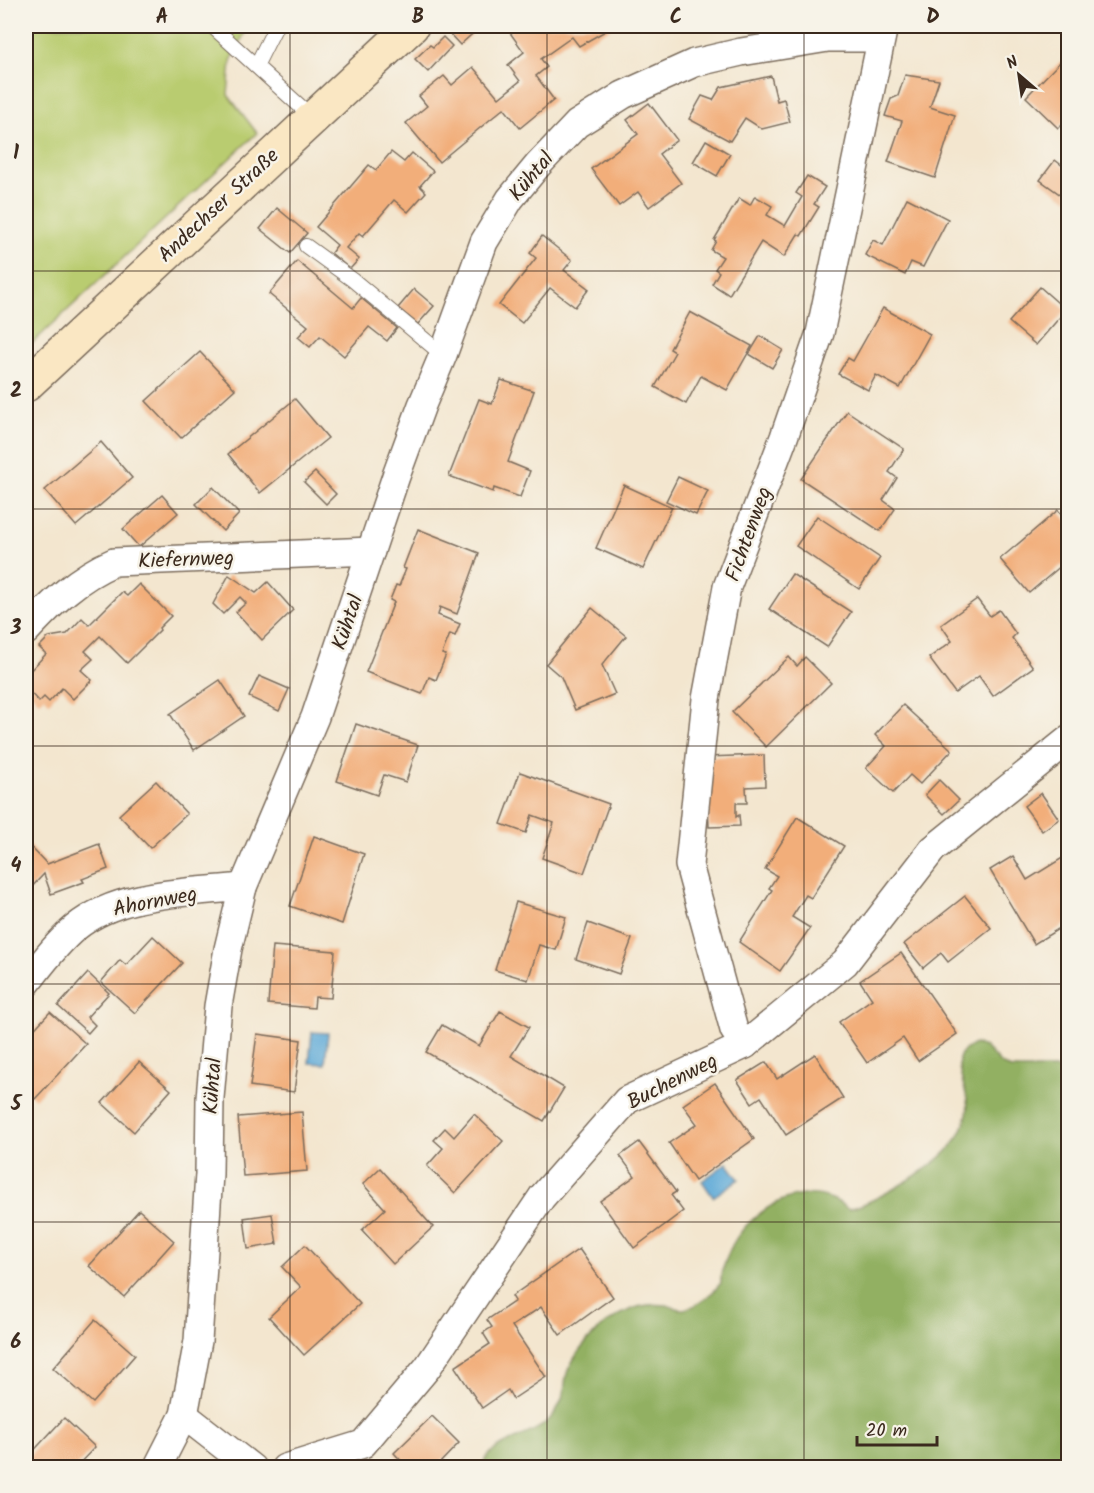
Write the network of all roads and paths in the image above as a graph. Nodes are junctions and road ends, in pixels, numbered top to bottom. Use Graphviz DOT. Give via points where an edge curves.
graph roads {
  1 [pos="213,26"];
  2 [pos="276,26"];
  3 [pos="412,26"];
  4 [pos="882,32"];
  5 [pos="256,66"];
  6 [pos="312,117"];
  7 [pos="306,246"];
  8 [pos="443,355"];
  9 [pos="26,385"];
  10 [pos="371,551"];
  11 [pos="26,631"];
  12 [pos="1068,740"];
  13 [pos="243,887"];
  14 [pos="26,984"];
  15 [pos="745,1045"];
  16 [pos="184,1415"];
  17 [pos="157,1467"];
  18 [pos="252,1467"];
  19 [pos="285,1467"];
  1 -- 5 [label="lane"];
  2 -- 5 [label="lane"];
  3 -- 6 [label="street, Andechser Straße"];
  4 -- 8 [label="street, Kühtal" via="741,52 694,63 623,95 578,124 510,199 484,242"];
  4 -- 15 [label="street, Fichtenweg" via="820,333 728,587 706,699 689,865 734,1030"];
  5 -- 6 [label="lane"];
  6 -- 9 [label="street, Andechser Straße"];
  7 -- 8 [label="lane" via="353,279"];
  8 -- 10 [label="street, Kühtal"];
  10 -- 11 [label="street, Kiefernweg" via="114,562 92,572 52,603"];
  10 -- 13 [label="street, Kühtal" via="315,717"];
  12 -- 15 [label="street, Buchenweg" via="933,849 845,963"];
  13 -- 14 [label="street, Ahornweg" via="115,905 76,928"];
  13 -- 16 [label="street, Kühtal" via="218,1006 198,1341"];
  15 -- 19 [label="street, Buchenweg" via="627,1100 542,1197 427,1368 363,1444"];
  16 -- 17 [label="street, Kühtal"];
  16 -- 18 [label="street"];
}
